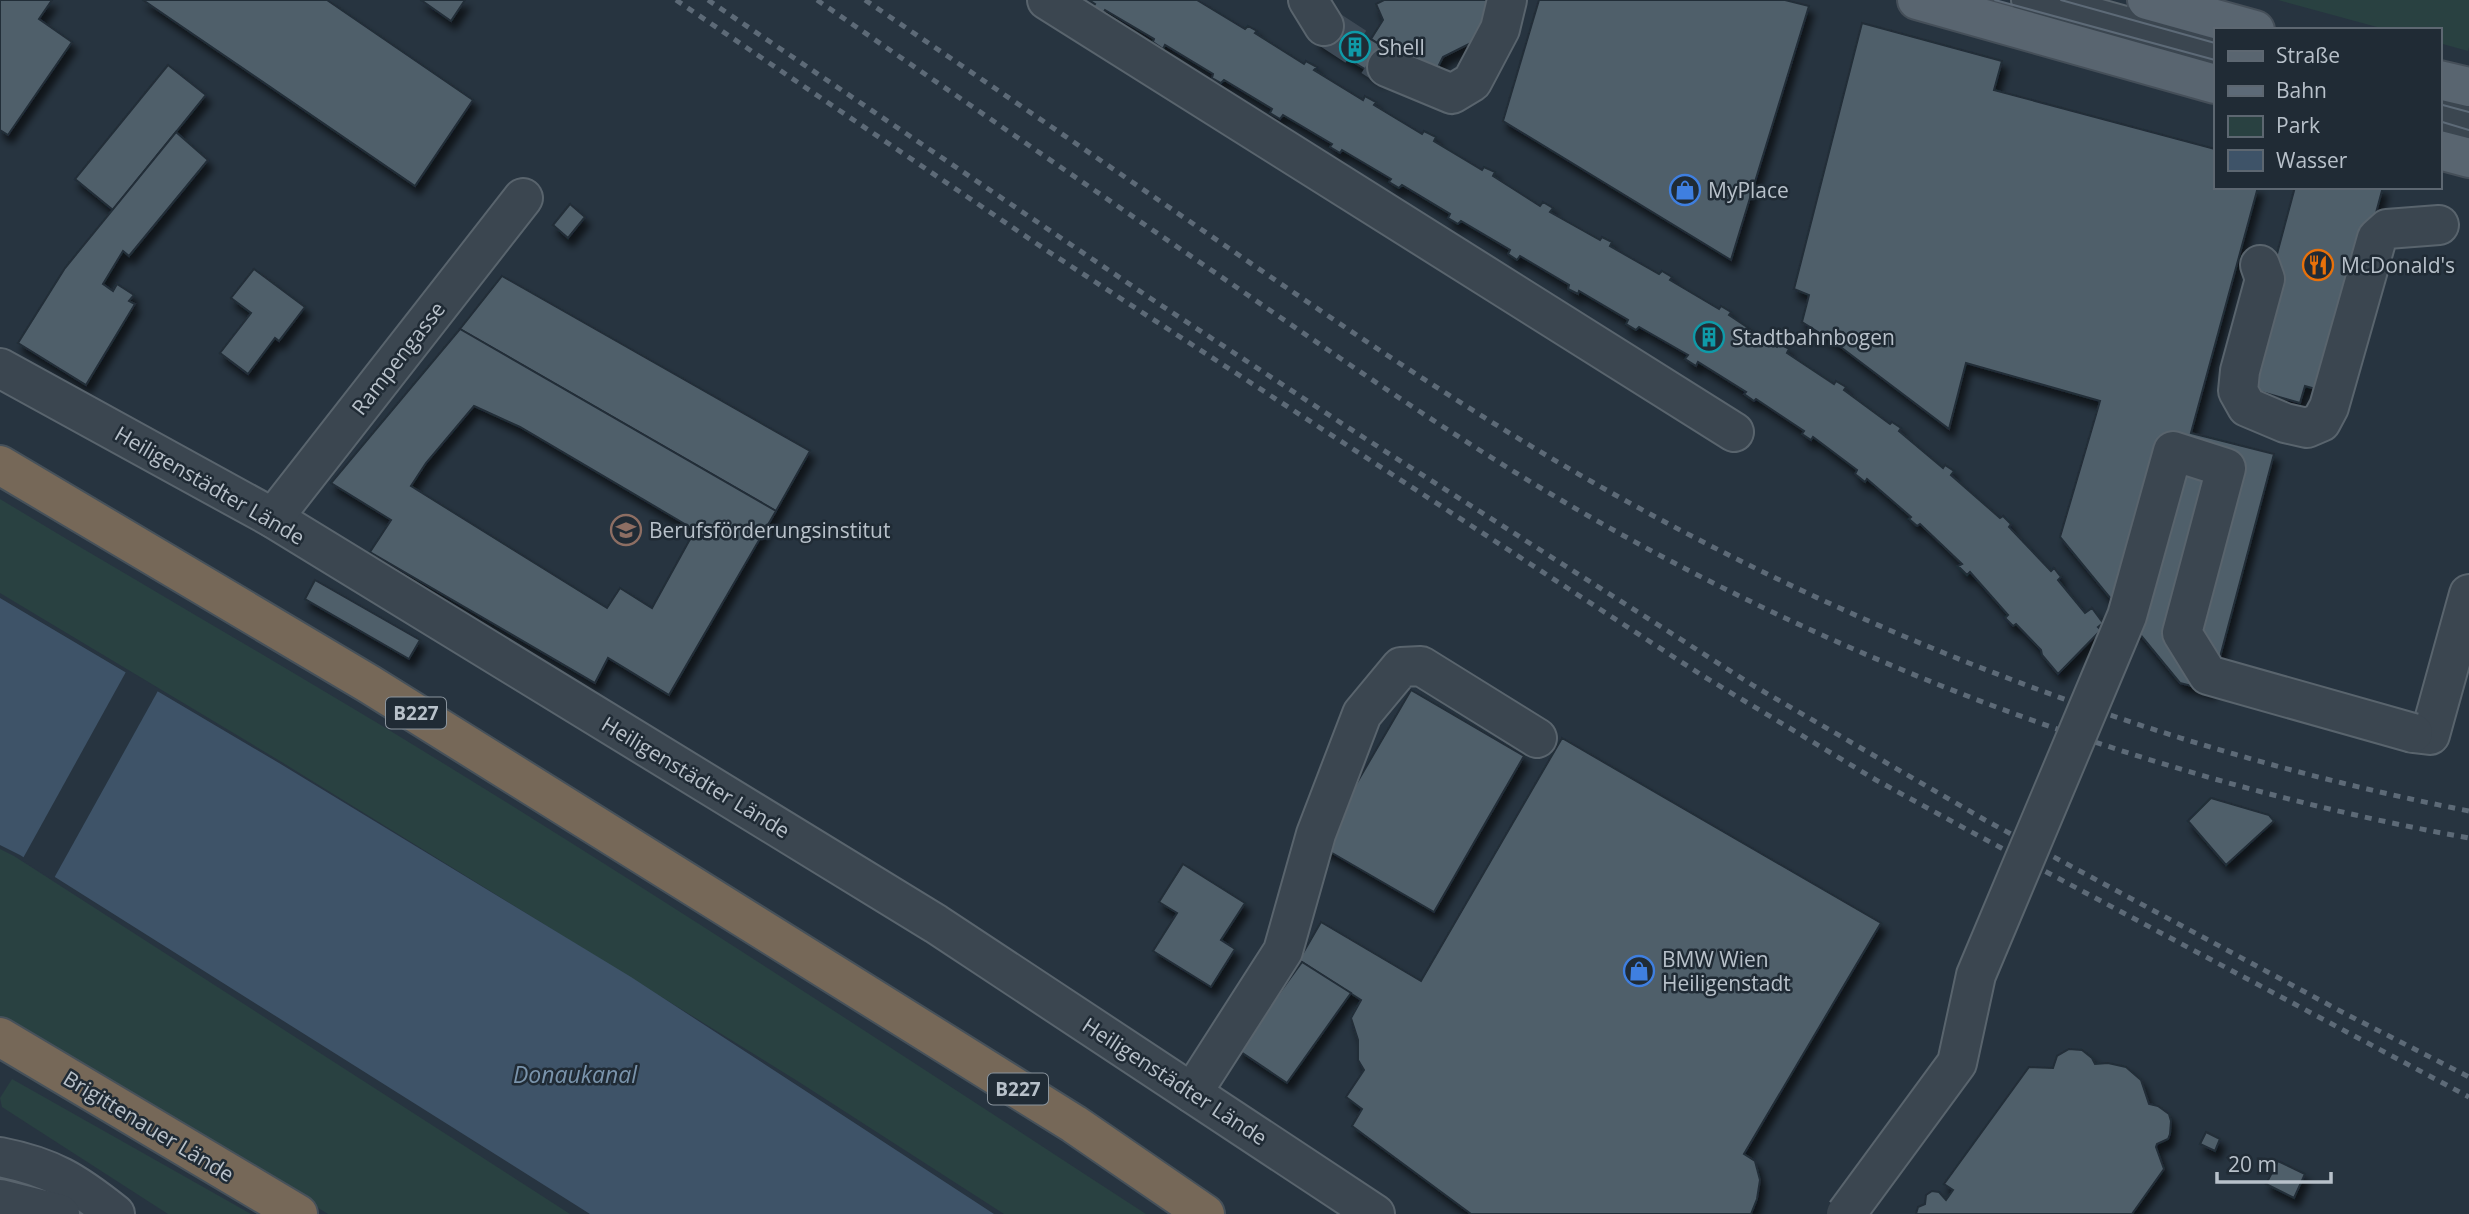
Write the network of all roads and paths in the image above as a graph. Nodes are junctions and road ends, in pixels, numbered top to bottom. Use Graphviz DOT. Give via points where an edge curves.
graph roads {
  1 [pos="1047,0"];
  2 [pos="1507,0"];
  3 [pos="1917,0"];
  4 [pos="2031,0"];
  5 [pos="2147,0"];
  6 [pos="2248,28"];
  7 [pos="2214,51"];
  8 [pos="1387,67"];
  9 [pos="2441,80"];
  10 [pos="2214,84"];
  11 [pos="2469,87"];
  12 [pos="2441,113"];
  13 [pos="2469,120"];
  14 [pos="2441,151"];
  15 [pos="2469,158"];
  16 [pos="523,198"];
  17 [pos="2439,225"];
  18 [pos="2260,265"];
  19 [pos="0,368"];
  20 [pos="1734,432"];
  21 [pos="0,464"];
  22 [pos="273,518"];
  23 [pos="2469,594"];
  24 [pos="1537,738"];
  25 [pos="0,1037"];
  26 [pos="1192,1093"];
  27 [pos="0,1157"];
  28 [pos="0,1199"];
  29 [pos="60,1214"];
  30 [pos="115,1214"];
  31 [pos="298,1214"];
  32 [pos="1205,1214"];
  33 [pos="1375,1214"];
  34 [pos="1846,1214"];
  1 -- 20 [label="street"];
  2 -- 8 [label="street" via="1500,29 1472,82 1452,94"];
  3 -- 10 [label="main road"];
  4 -- 7 [label="street"];
  5 -- 6 [label="main road"];
  9 -- 11 [label="main road"];
  12 -- 13 [label="street"];
  14 -- 15 [label="main road"];
  16 -- 22 [label="street, Rampengasse"];
  17 -- 18 [label="street" via="2387,229 2377,238 2329,407 2321,422 2307,428 2254,411 2238,391 2265,279"];
  19 -- 22 [label="street, Heiligenstädter Lände"];
  21 -- 32 [label="highway, B227" via="427,720 1074,1124"];
  22 -- 26 [label="street, Heiligenstädter Lände" via="936,924"];
  23 -- 34 [label="street, bridge" via="2430,735 2208,675 2182,633 2227,468 2173,451 2127,616 1976,975 1957,1063"];
  24 -- 26 [label="street" via="1421,666 1401,667 1362,714 1316,834 1283,951"];
  25 -- 31 [label="highway, Brigittenauer Lände"];
  26 -- 33 [label="street, Heiligenstädter Lände"];
  27 -- 30 [label="street" via="61,1175"];
  28 -- 29 [label="street"];
}
